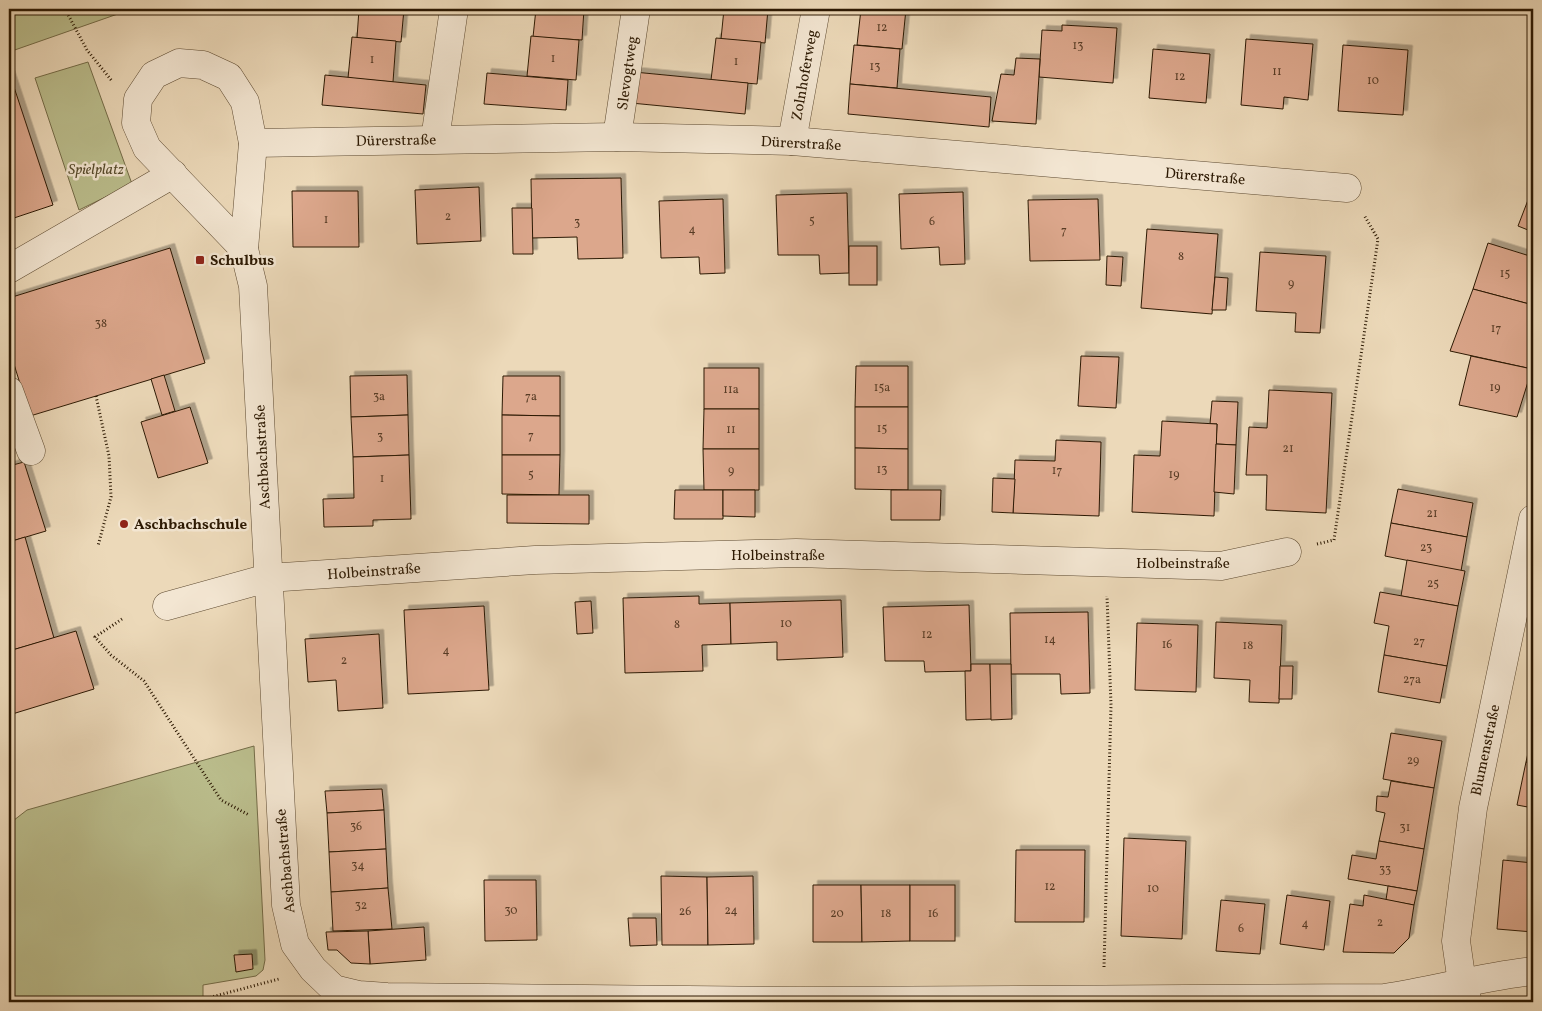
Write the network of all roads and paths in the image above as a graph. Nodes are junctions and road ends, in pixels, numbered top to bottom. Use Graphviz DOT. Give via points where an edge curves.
graph roads {
  1 [pos="65,9"];
  2 [pos="454,9"];
  3 [pos="636,9"];
  4 [pos="816,9"];
  5 [pos="138,99"];
  6 [pos="618,137"];
  7 [pos="435,139"];
  8 [pos="792,141"];
  9 [pos="253,143"];
  10 [pos="173,174"];
  11 [pos="1348,188"];
  12 [pos="1378,239"];
  13 [pos="244,249"];
  14 [pos="9,269"];
  15 [pos="9,391"];
  16 [pos="96,396"];
  17 [pos="21,453"];
  18 [pos="1533,519"];
  19 [pos="1334,540"];
  20 [pos="98,546"];
  21 [pos="1288,552"];
  22 [pos="1106,563"];
  23 [pos="268,578"];
  24 [pos="167,606"];
  25 [pos="122,619"];
  26 [pos="282,834"];
  27 [pos="1104,966"];
  28 [pos="313,969"];
  29 [pos="1533,971"];
  30 [pos="1465,993"];
  31 [pos="193,1002"];
  1 -- 5 [label="path" via="87,50 111,80"];
  2 -- 7 [label="street"];
  3 -- 6 [label="street, Slevogtweg"];
  4 -- 8 [label="street, Zolnhoferweg"];
  5 -- 9 [label="street, Aschbachstraße" via="154,75 180,62 203,65 229,77 245,102"];
  5 -- 10 [label="street, Aschbachstraße" via="136,123 147,148"];
  6 -- 7 [label="street, Dürerstraße"];
  6 -- 8 [label="street, Dürerstraße"];
  7 -- 9 [label="street, Dürerstraße"];
  8 -- 11 [label="street, Dürerstraße"];
  9 -- 13 [label="street, Aschbachstraße"];
  10 -- 13 [label="street, Aschbachstraße"];
  10 -- 14 [label="street"];
  12 -- 19 [label="path"];
  13 -- 23 [label="street, Aschbachstraße" via="253,286"];
  15 -- 17 [label="street"];
  16 -- 20 [label="path" via="109,456 111,497"];
  18 -- 30 [label="street, Blumenstraße" via="1473,808 1456,941"];
  21 -- 22 [label="street, Holbeinstraße" via="1221,566"];
  22 -- 23 [label="street, Holbeinstraße" via="796,553 535,560"];
  22 -- 27 [label="path" via="1111,705"];
  23 -- 24 [label="street, Holbeinstraße"];
  23 -- 26 [label="street, Aschbachstraße"];
  25 -- 26 [label="path" via="95,637 111,655 144,681 221,800"];
  26 -- 28 [label="street, Aschbachstraße" via="286,905 295,944"];
  28 -- 30 [label="street, Aschbachstraße" via="334,989 359,995 396,997 798,1001 1374,998 1429,992"];
  28 -- 31 [label="path"];
  29 -- 30 [label="street, Aschbachstraße" via="1497,975"];
}
